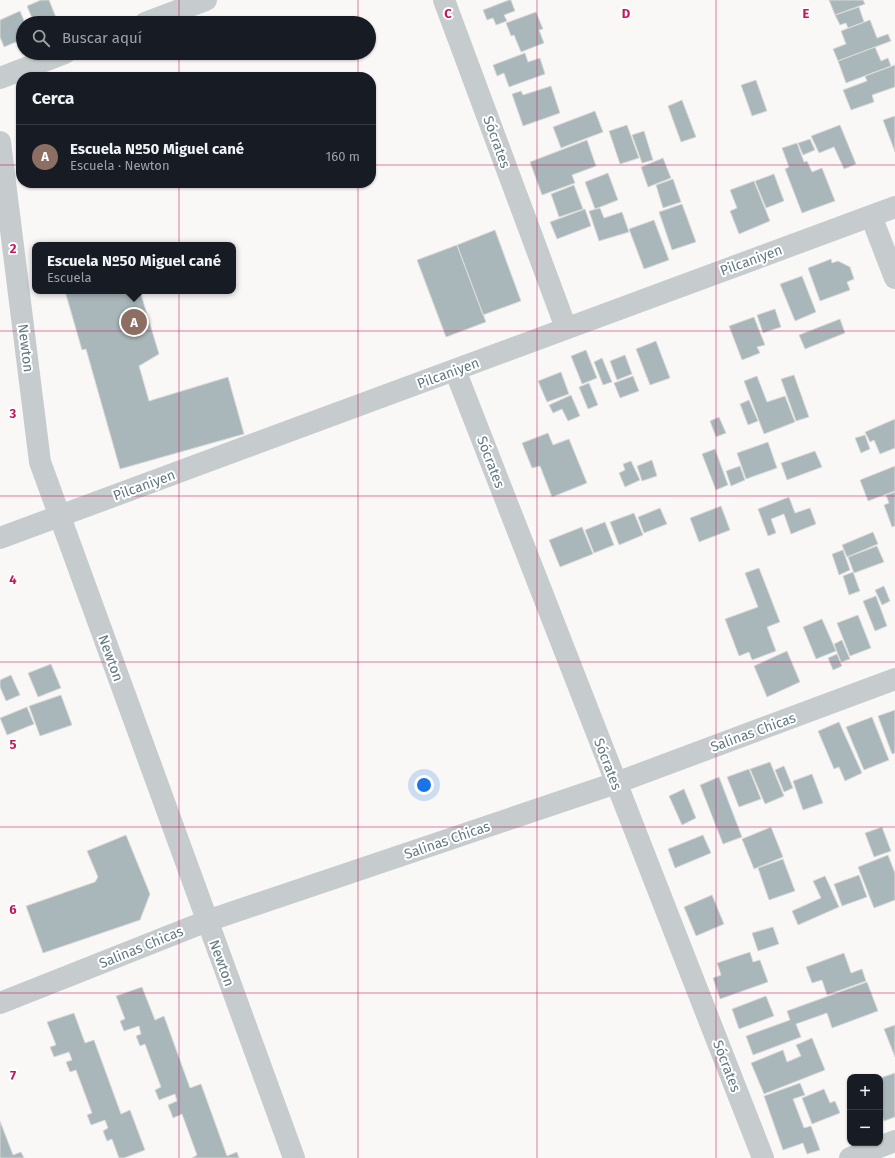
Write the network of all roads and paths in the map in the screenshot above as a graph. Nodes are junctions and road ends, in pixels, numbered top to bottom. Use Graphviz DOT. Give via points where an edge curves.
graph roads {
  1 [pos="206,0"];
  2 [pos="444,0"];
  3 [pos="164,16"];
  4 [pos="47,60"];
  5 [pos="0,78"];
  6 [pos="0,142"];
  7 [pos="895,207"];
  8 [pos="871,216"];
  9 [pos="895,278"];
  10 [pos="566,328"];
  11 [pos="455,370"];
  12 [pos="60,516"];
  13 [pos="0,538"];
  14 [pos="895,679"];
  15 [pos="616,783"];
  16 [pos="207,921"];
  17 [pos="0,1002"];
  18 [pos="895,1141"];
  19 [pos="294,1158"];
  20 [pos="763,1158"];
  21 [pos="850,1158"];
  1 -- 3 [label="street"];
  2 -- 10 [label="street, Sócrates"];
  4 -- 5 [label="street"];
  6 -- 12 [label="street, Newton" via="40,462"];
  7 -- 8 [label="street, Pilcaniyen"];
  8 -- 9 [label="street"];
  8 -- 10 [label="street, Pilcaniyen"];
  10 -- 11 [label="street, Pilcaniyen"];
  11 -- 12 [label="street, Pilcaniyen"];
  11 -- 15 [label="street, Sócrates"];
  12 -- 13 [label="street, Pilcaniyen"];
  12 -- 16 [label="street, Newton"];
  14 -- 15 [label="street, Salinas Chicas"];
  15 -- 16 [label="street, Salinas Chicas"];
  15 -- 20 [label="street, Sócrates"];
  16 -- 17 [label="street, Salinas Chicas"];
  16 -- 19 [label="street, Newton"];
  18 -- 21 [label="street"];
}
